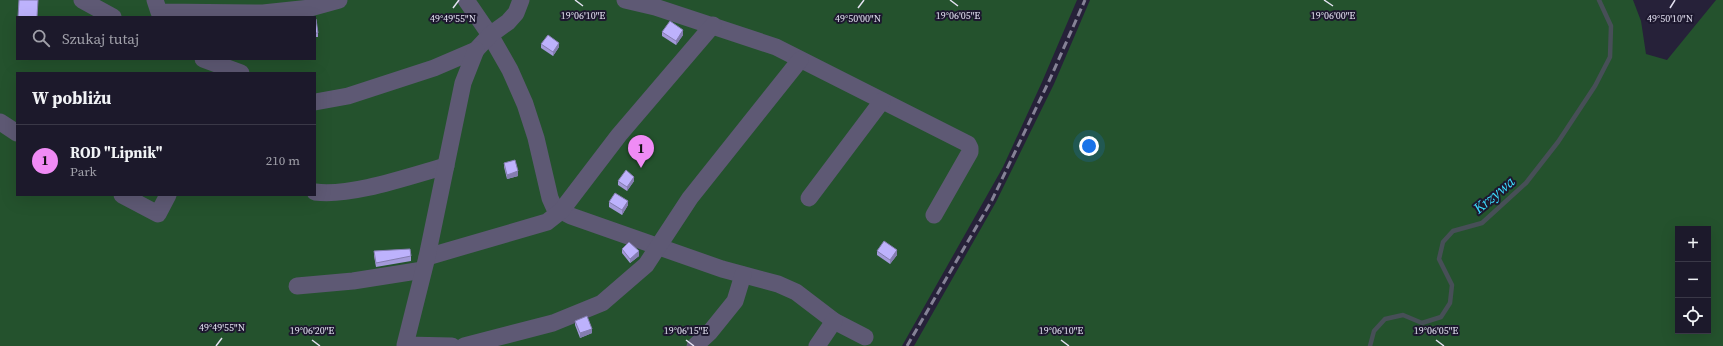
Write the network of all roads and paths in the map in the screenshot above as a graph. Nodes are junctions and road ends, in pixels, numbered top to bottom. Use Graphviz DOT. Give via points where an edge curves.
graph roads {
  1 [pos="82,0"];
  2 [pos="155,0"];
  3 [pos="339,0"];
  4 [pos="466,0"];
  5 [pos="521,0"];
  6 [pos="625,0"];
  7 [pos="111,16"];
  8 [pos="712,25"];
  9 [pos="490,35"];
  10 [pos="476,50"];
  11 [pos="206,60"];
  12 [pos="800,60"];
  13 [pos="238,72"];
  14 [pos="882,101"];
  15 [pos="316,102"];
  16 [pos="0,122"];
  17 [pos="16,132"];
  18 [pos="446,166"];
  19 [pos="316,192"];
  20 [pos="124,196"];
  21 [pos="167,196"];
  22 [pos="809,198"];
  23 [pos="561,211"];
  24 [pos="934,215"];
  25 [pos="659,247"];
  26 [pos="425,263"];
  27 [pos="743,275"];
  28 [pos="297,286"];
  29 [pos="834,321"];
  30 [pos="865,337"];
  31 [pos="452,346"];
  32 [pos="464,346"];
  33 [pos="695,346"];
  34 [pos="817,346"];
  1 -- 7 [label="street"];
  2 -- 3 [label="street" via="159,12 263,13 310,8"];
  4 -- 9 [label="street"];
  5 -- 9 [label="street" via="516,13"];
  6 -- 8 [label="street"];
  8 -- 12 [label="street" via="776,47"];
  8 -- 23 [label="street" via="619,135"];
  9 -- 10 [label="street"];
  9 -- 23 [label="street" via="510,70 525,104 550,198 554,207"];
  10 -- 15 [label="street" via="434,68 348,96"];
  10 -- 18 [label="street" via="463,83"];
  11 -- 13 [label="street"];
  12 -- 14 [label="street"];
  12 -- 25 [label="street" via="690,198"];
  14 -- 22 [label="street"];
  14 -- 24 [label="street" via="968,144 970,148"];
  16 -- 17 [label="street"];
  18 -- 19 [label="street" via="378,185"];
  18 -- 26 [label="street"];
  20 -- 21 [label="street" via="158,214"];
  23 -- 25 [label="street"];
  23 -- 26 [label="street" via="547,222"];
  25 -- 27 [label="street"];
  25 -- 32 [label="street" via="646,265 602,303 553,323"];
  26 -- 28 [label="street" via="353,281"];
  26 -- 31 [label="street" via="405,345"];
  27 -- 29 [label="street" via="778,284 796,292"];
  27 -- 33 [label="street" via="735,301"];
  29 -- 30 [label="street"];
  29 -- 34 [label="street"];
}
